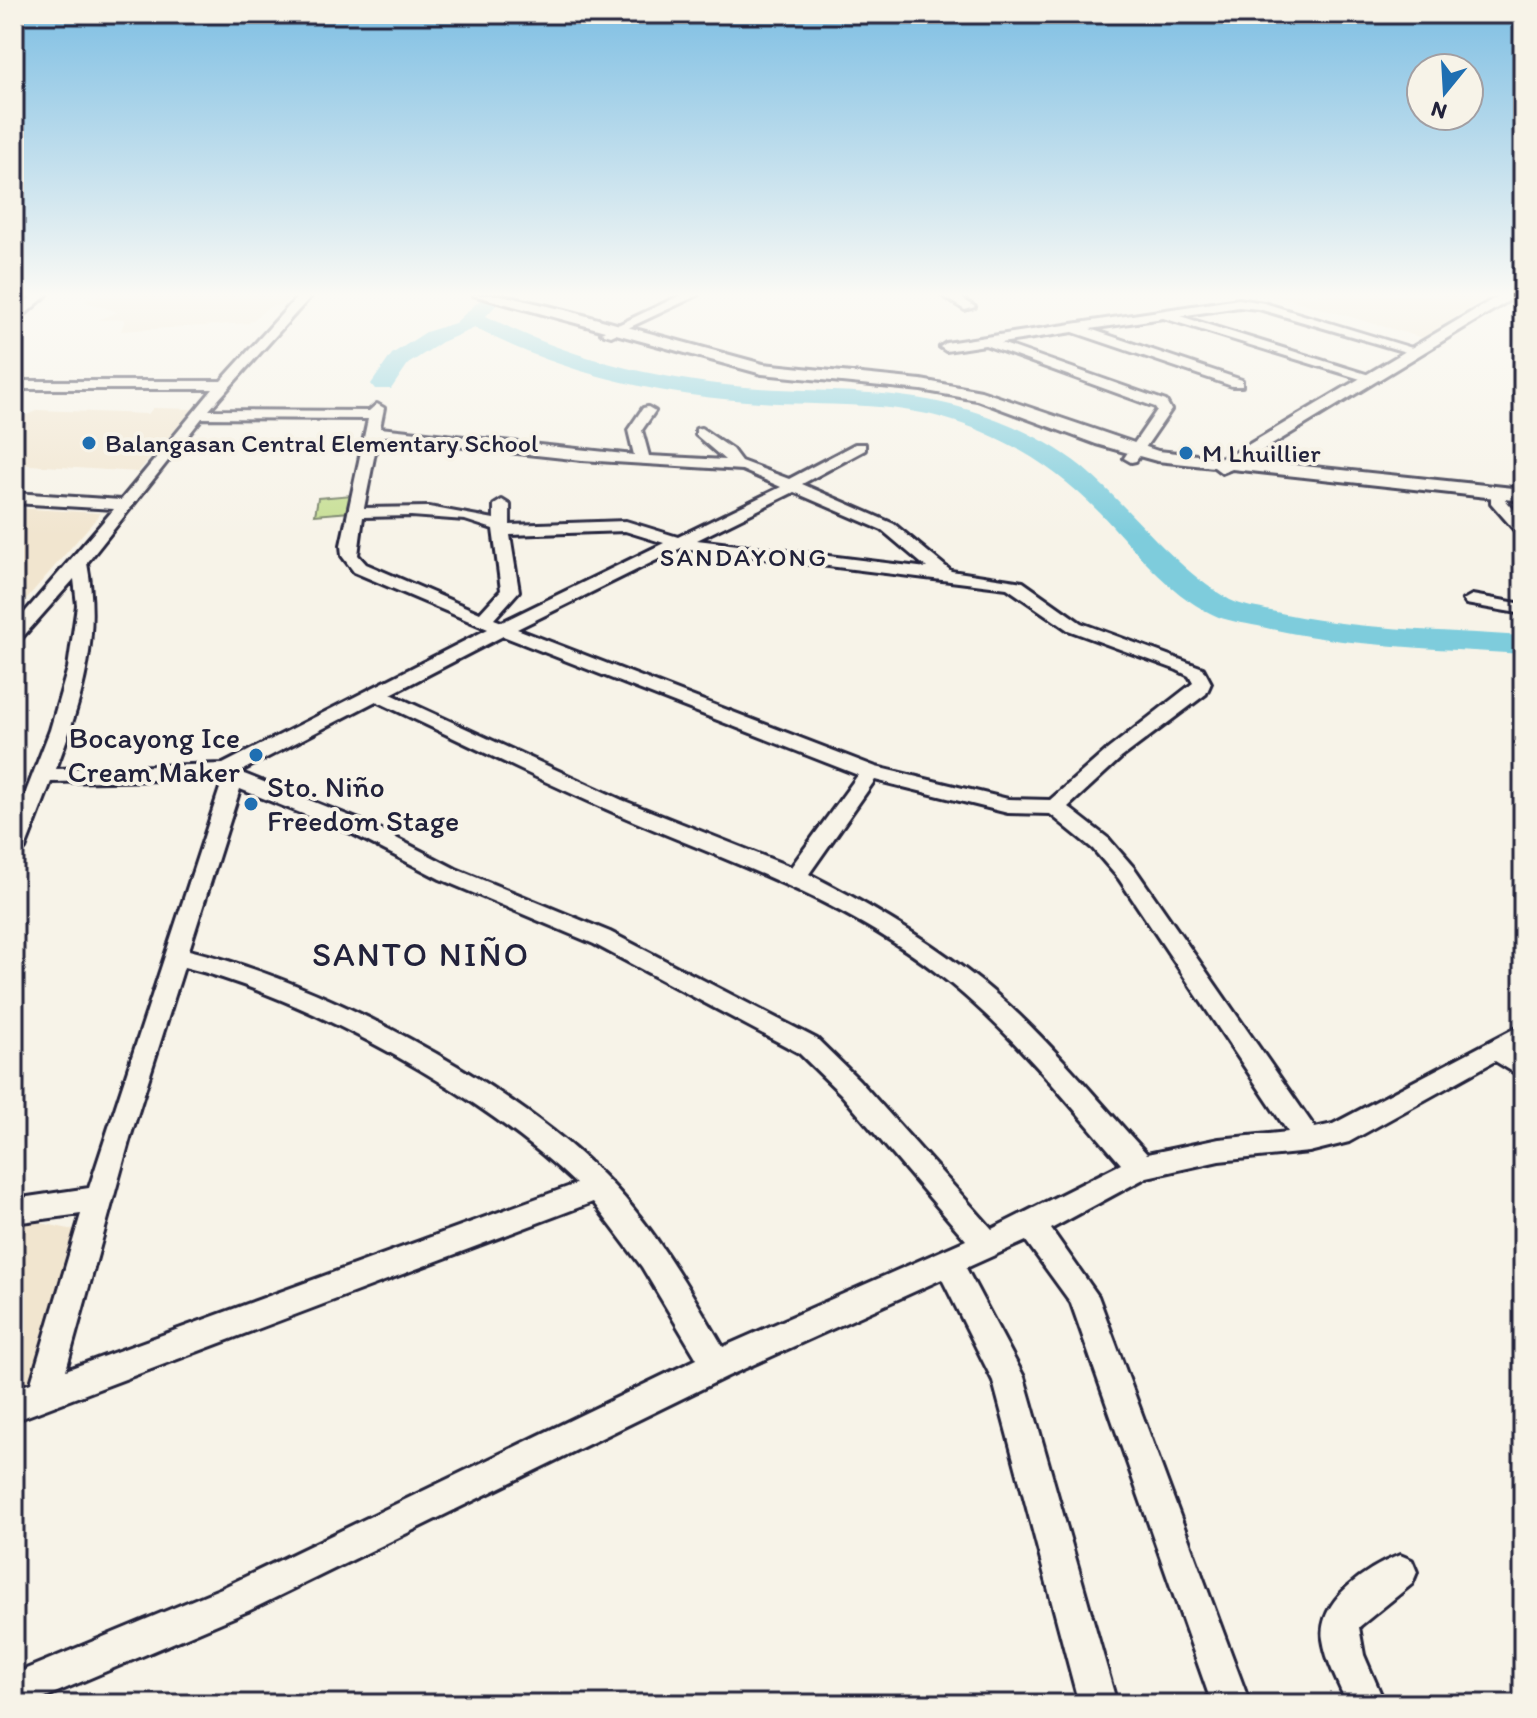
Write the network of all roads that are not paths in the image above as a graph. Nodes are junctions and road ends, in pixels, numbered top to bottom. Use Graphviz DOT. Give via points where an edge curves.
graph roads {
  1 [pos="234,375"];
  2 [pos="766,375"];
  3 [pos="1081,375"];
  4 [pos="1214,375"];
  5 [pos="1363,375"];
  6 [pos="1377,375"];
  7 [pos="1372,378"];
  8 [pos="1237,383"];
  9 [pos="225,385"];
  10 [pos="16,386"];
  11 [pos="648,411"];
  12 [pos="198,414"];
  13 [pos="375,419"];
  14 [pos="701,432"];
  15 [pos="860,447"];
  16 [pos="1134,455"];
  17 [pos="643,460"];
  18 [pos="735,464"];
  19 [pos="1221,469"];
  20 [pos="793,485"];
  21 [pos="1523,495"];
  22 [pos="14,498"];
  23 [pos="1497,500"];
  24 [pos="1523,502"];
  25 [pos="125,505"];
  26 [pos="502,505"];
  27 [pos="356,513"];
  28 [pos="500,528"];
  29 [pos="1523,530"];
  30 [pos="680,543"];
  31 [pos="79,563"];
  32 [pos="949,577"];
  33 [pos="1472,600"];
  34 [pos="1523,609"];
  35 [pos="482,621"];
  36 [pos="502,629"];
  37 [pos="14,636"];
  38 [pos="376,694"];
  39 [pos="870,772"];
  40 [pos="230,775"];
  41 [pos="43,776"];
  42 [pos="1055,807"];
  43 [pos="14,849"];
  44 [pos="795,877"];
  45 [pos="176,956"];
  46 [pos="1523,1034"];
  47 [pos="1497,1049"];
  48 [pos="1523,1068"];
  49 [pos="1309,1141"];
  50 [pos="1141,1167"];
  51 [pos="596,1189"];
  52 [pos="100,1199"];
  53 [pos="14,1211"];
  54 [pos="1031,1225"];
  55 [pos="987,1244"];
  56 [pos="949,1264"];
  57 [pos="717,1365"];
  58 [pos="44,1394"];
  59 [pos="14,1405"];
  60 [pos="1400,1572"];
  61 [pos="14,1692"];
  62 [pos="1098,1704"];
  63 [pos="1231,1704"];
  64 [pos="1366,1704"];
  1 -- 9 [label="street"];
  2 -- 16 [label="main road" via="967,401"];
  3 -- 16 [label="street" via="1161,404 1164,410"];
  4 -- 8 [label="street"];
  5 -- 7 [label="street"];
  6 -- 7 [label="main road"];
  7 -- 19 [label="main road"];
  9 -- 10 [label="street"];
  9 -- 12 [label="street"];
  11 -- 17 [label="street" via="635,430"];
  12 -- 13 [label="street"];
  12 -- 25 [label="street"];
  13 -- 17 [label="street" via="393,431 427,439"];
  13 -- 27 [label="street"];
  14 -- 18 [label="street"];
  15 -- 20 [label="street"];
  16 -- 19 [label="main road"];
  17 -- 18 [label="street"];
  18 -- 20 [label="street"];
  19 -- 21 [label="main road"];
  19 -- 23 [label="main road"];
  20 -- 30 [label="street"];
  20 -- 32 [label="street" via="888,527"];
  22 -- 25 [label="street"];
  23 -- 24 [label="main road"];
  23 -- 29 [label="street"];
  25 -- 31 [label="street"];
  26 -- 28 [label="street"];
  27 -- 28 [label="street" via="421,509 475,516"];
  27 -- 35 [label="street" via="349,545 360,568"];
  28 -- 30 [label="street" via="626,526"];
  28 -- 35 [label="street" via="510,591"];
  30 -- 32 [label="street"];
  30 -- 36 [label="street"];
  31 -- 37 [label="street"];
  31 -- 41 [label="street" via="86,603 75,676"];
  32 -- 42 [label="street" via="1020,585 1062,620 1184,666 1201,678 1199,690"];
  33 -- 34 [label="street"];
  35 -- 36 [label="street"];
  36 -- 38 [label="street"];
  36 -- 39 [label="street"];
  38 -- 40 [label="street"];
  38 -- 44 [label="street" via="615,805"];
  39 -- 42 [label="street" via="1008,806"];
  39 -- 44 [label="street"];
  40 -- 41 [label="street"];
  40 -- 45 [label="street"];
  40 -- 55 [label="street" via="602,938 808,1046"];
  41 -- 43 [label="street"];
  42 -- 49 [label="street" via="1101,844 1127,874"];
  44 -- 50 [label="street" via="859,909 959,977 1024,1036"];
  45 -- 51 [label="street" via="256,978 308,1000 444,1072 519,1120"];
  45 -- 52 [label="street"];
  46 -- 47 [label="street"];
  47 -- 48 [label="street"];
  47 -- 49 [label="street" via="1339,1134"];
  49 -- 50 [label="street" via="1219,1150"];
  50 -- 54 [label="street"];
  51 -- 57 [label="street" via="669,1282"];
  51 -- 58 [label="street"];
  52 -- 53 [label="street"];
  52 -- 58 [label="street"];
  54 -- 55 [label="street"];
  54 -- 63 [label="street" via="1083,1296"];
  55 -- 56 [label="street"];
  56 -- 57 [label="street"];
  56 -- 62 [label="street" via="1008,1377"];
  57 -- 61 [label="street" via="236,1599"];
  58 -- 59 [label="street"];
  60 -- 64 [label="street" via="1351,1606 1339,1628"];
}
